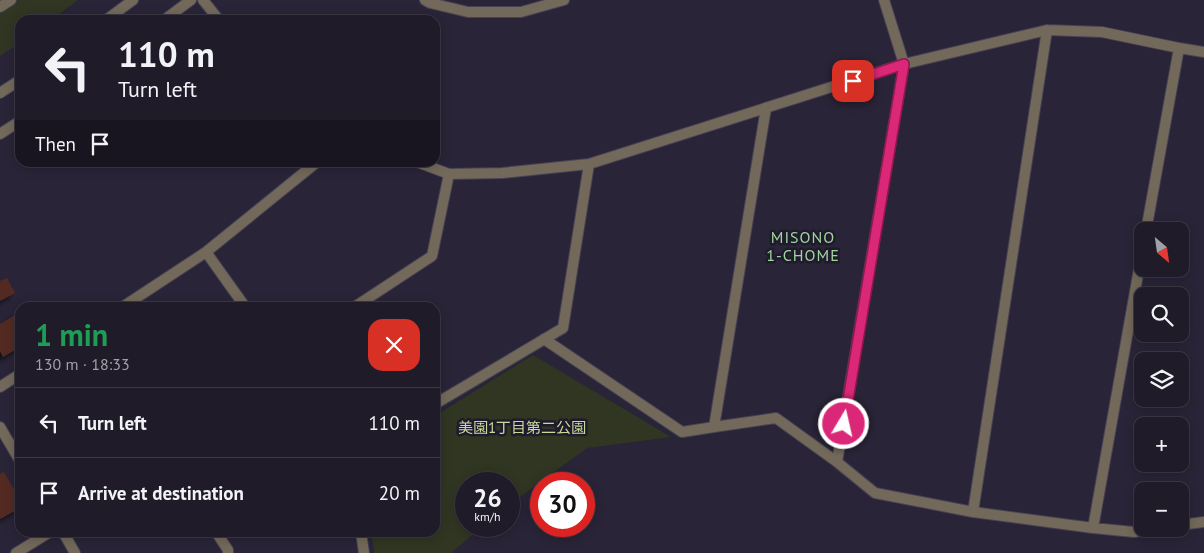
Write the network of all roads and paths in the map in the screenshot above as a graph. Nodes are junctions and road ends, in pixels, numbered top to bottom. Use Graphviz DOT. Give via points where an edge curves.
graph roads {
  1 [pos="11,0"];
  2 [pos="133,0"];
  3 [pos="191,0"];
  4 [pos="203,0"];
  5 [pos="425,0"];
  6 [pos="564,0"];
  7 [pos="884,0"];
  8 [pos="0,7"];
  9 [pos="113,15"];
  10 [pos="171,15"];
  11 [pos="215,15"];
  12 [pos="1047,30"];
  13 [pos="1179,48"];
  14 [pos="1204,52"];
  15 [pos="904,64"];
  16 [pos="15,83"];
  17 [pos="0,93"];
  18 [pos="766,108"];
  19 [pos="15,124"];
  20 [pos="0,134"];
  21 [pos="589,164"];
  22 [pos="311,167"];
  23 [pos="430,167"];
  24 [pos="449,174"];
  25 [pos="1148,222"];
  26 [pos="206,252"];
  27 [pos="1137,278"];
  28 [pos="130,302"];
  29 [pos="242,302"];
  30 [pos="362,302"];
  31 [pos="544,339"];
  32 [pos="15,377"];
  33 [pos="0,387"];
  34 [pos="440,401"];
  35 [pos="714,427"];
  36 [pos="0,428"];
  37 [pos="15,453"];
  38 [pos="838,462"];
  39 [pos="973,512"];
  40 [pos="1204,522"];
  41 [pos="1189,524"];
  42 [pos="1093,528"];
  43 [pos="1134,532"];
  44 [pos="42,537"];
  45 [pos="66,537"];
  46 [pos="219,537"];
  47 [pos="362,537"];
  48 [pos="16,553"];
  49 [pos="76,553"];
  50 [pos="228,553"];
  51 [pos="364,553"];
  1 -- 8 [label="street"];
  2 -- 9 [label="street"];
  3 -- 10 [label="street"];
  4 -- 11 [label="street"];
  5 -- 6 [label="street" via="468,12 521,12"];
  7 -- 15 [label="street"];
  12 -- 13 [label="street" via="1102,32"];
  12 -- 15 [label="street"];
  12 -- 39 [label="street"];
  13 -- 14 [label="street"];
  13 -- 25 [label="street"];
  15 -- 18 [label="street"];
  15 -- 38 [label="street"];
  16 -- 17 [label="street"];
  18 -- 21 [label="street"];
  18 -- 35 [label="street"];
  19 -- 20 [label="street"];
  21 -- 24 [label="street"];
  21 -- 31 [label="street" via="563,328"];
  22 -- 26 [label="street"];
  23 -- 24 [label="street"];
  24 -- 30 [label="street" via="432,256"];
  26 -- 28 [label="street"];
  26 -- 29 [label="street"];
  27 -- 42 [label="street"];
  31 -- 34 [label="street"];
  31 -- 35 [label="street" via="682,432"];
  32 -- 33 [label="street"];
  35 -- 38 [label="street" via="776,418"];
  36 -- 37 [label="street"];
  38 -- 39 [label="street" via="875,492"];
  39 -- 42 [label="street"];
  40 -- 41 [label="street"];
  42 -- 43 [label="street"];
  44 -- 48 [label="street"];
  45 -- 49 [label="street"];
  46 -- 50 [label="street"];
  47 -- 51 [label="street"];
}
